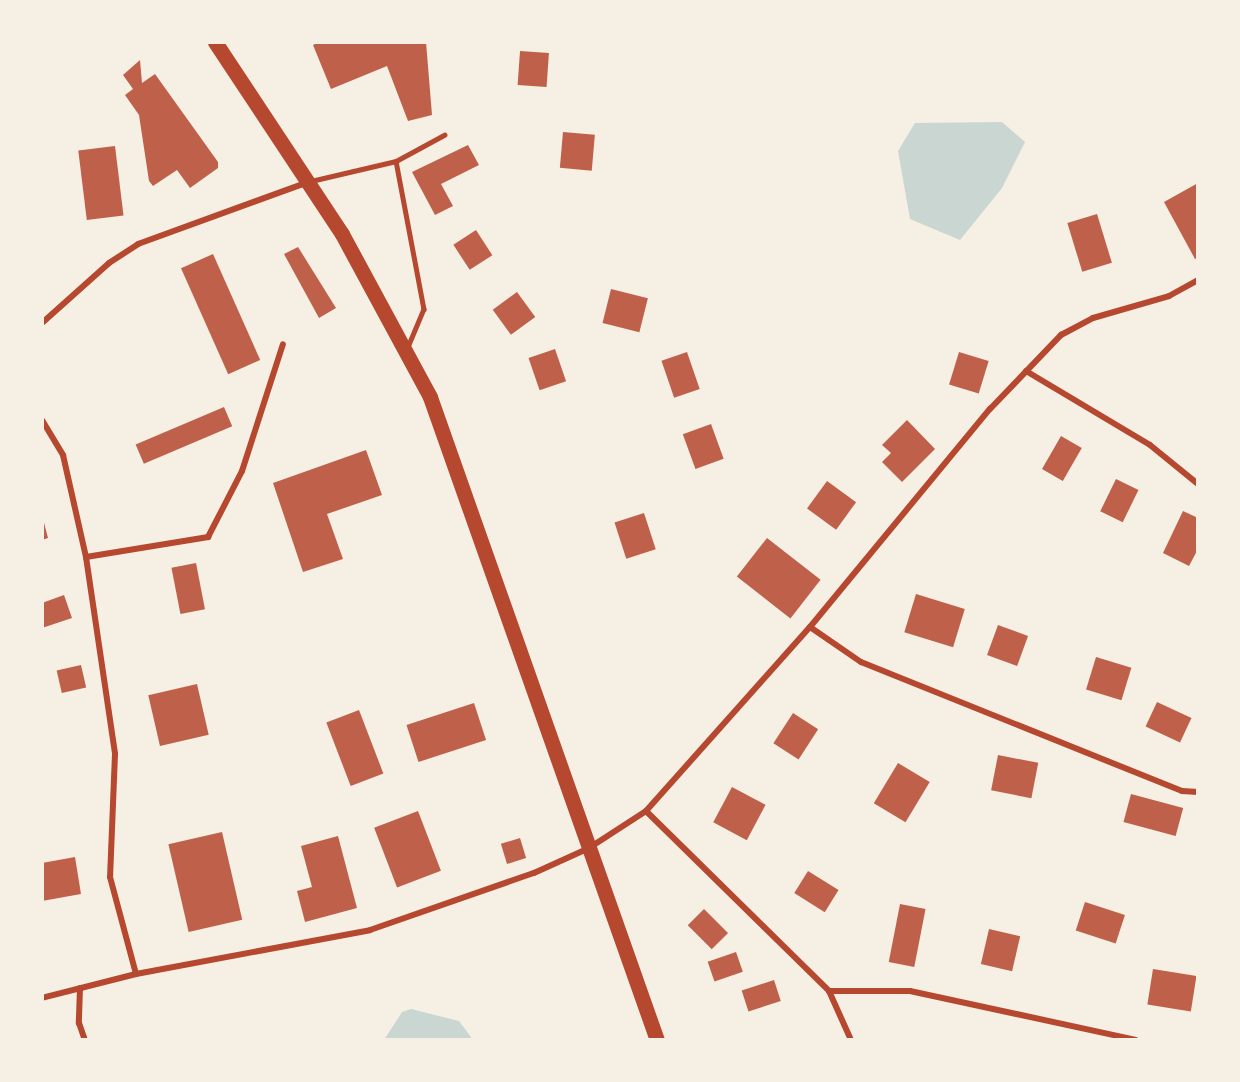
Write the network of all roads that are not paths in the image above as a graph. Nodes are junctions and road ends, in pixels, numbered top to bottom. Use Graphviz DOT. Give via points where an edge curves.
graph roads {
  1 [pos="215,42"];
  2 [pos="444,135"];
  3 [pos="396,161"];
  4 [pos="308,182"];
  5 [pos="1198,280"];
  6 [pos="42,323"];
  7 [pos="283,344"];
  8 [pos="406,352"];
  9 [pos="1026,371"];
  10 [pos="42,420"];
  11 [pos="1198,484"];
  12 [pos="86,557"];
  13 [pos="810,627"];
  14 [pos="1198,792"];
  15 [pos="646,811"];
  16 [pos="589,848"];
  17 [pos="136,974"];
  18 [pos="80,988"];
  19 [pos="829,991"];
  20 [pos="42,998"];
  21 [pos="85,1040"];
  22 [pos="657,1040"];
  23 [pos="851,1040"];
  24 [pos="1136,1040"];
  1 -- 4 [label="main road"];
  2 -- 3 [label="lane"];
  3 -- 4 [label="lane"];
  3 -- 8 [label="lane" via="424,309"];
  4 -- 6 [label="street" via="138,244 109,262"];
  4 -- 8 [label="main road" via="342,234"];
  5 -- 9 [label="street" via="1169,296 1093,318 1061,335"];
  7 -- 12 [label="street" via="242,471 208,537"];
  8 -- 16 [label="main road" via="430,397"];
  9 -- 11 [label="street" via="1150,445"];
  9 -- 13 [label="street" via="990,409"];
  10 -- 12 [label="street" via="63,455"];
  12 -- 17 [label="street" via="115,754 110,877"];
  13 -- 14 [label="street" via="861,663 1182,791"];
  13 -- 15 [label="street"];
  15 -- 16 [label="street"];
  15 -- 19 [label="street"];
  16 -- 17 [label="street" via="534,873 370,930"];
  16 -- 22 [label="main road"];
  17 -- 18 [label="street"];
  18 -- 20 [label="street"];
  18 -- 21 [label="street" via="79,1023"];
  19 -- 23 [label="street"];
  19 -- 24 [label="street" via="910,991"];
}
